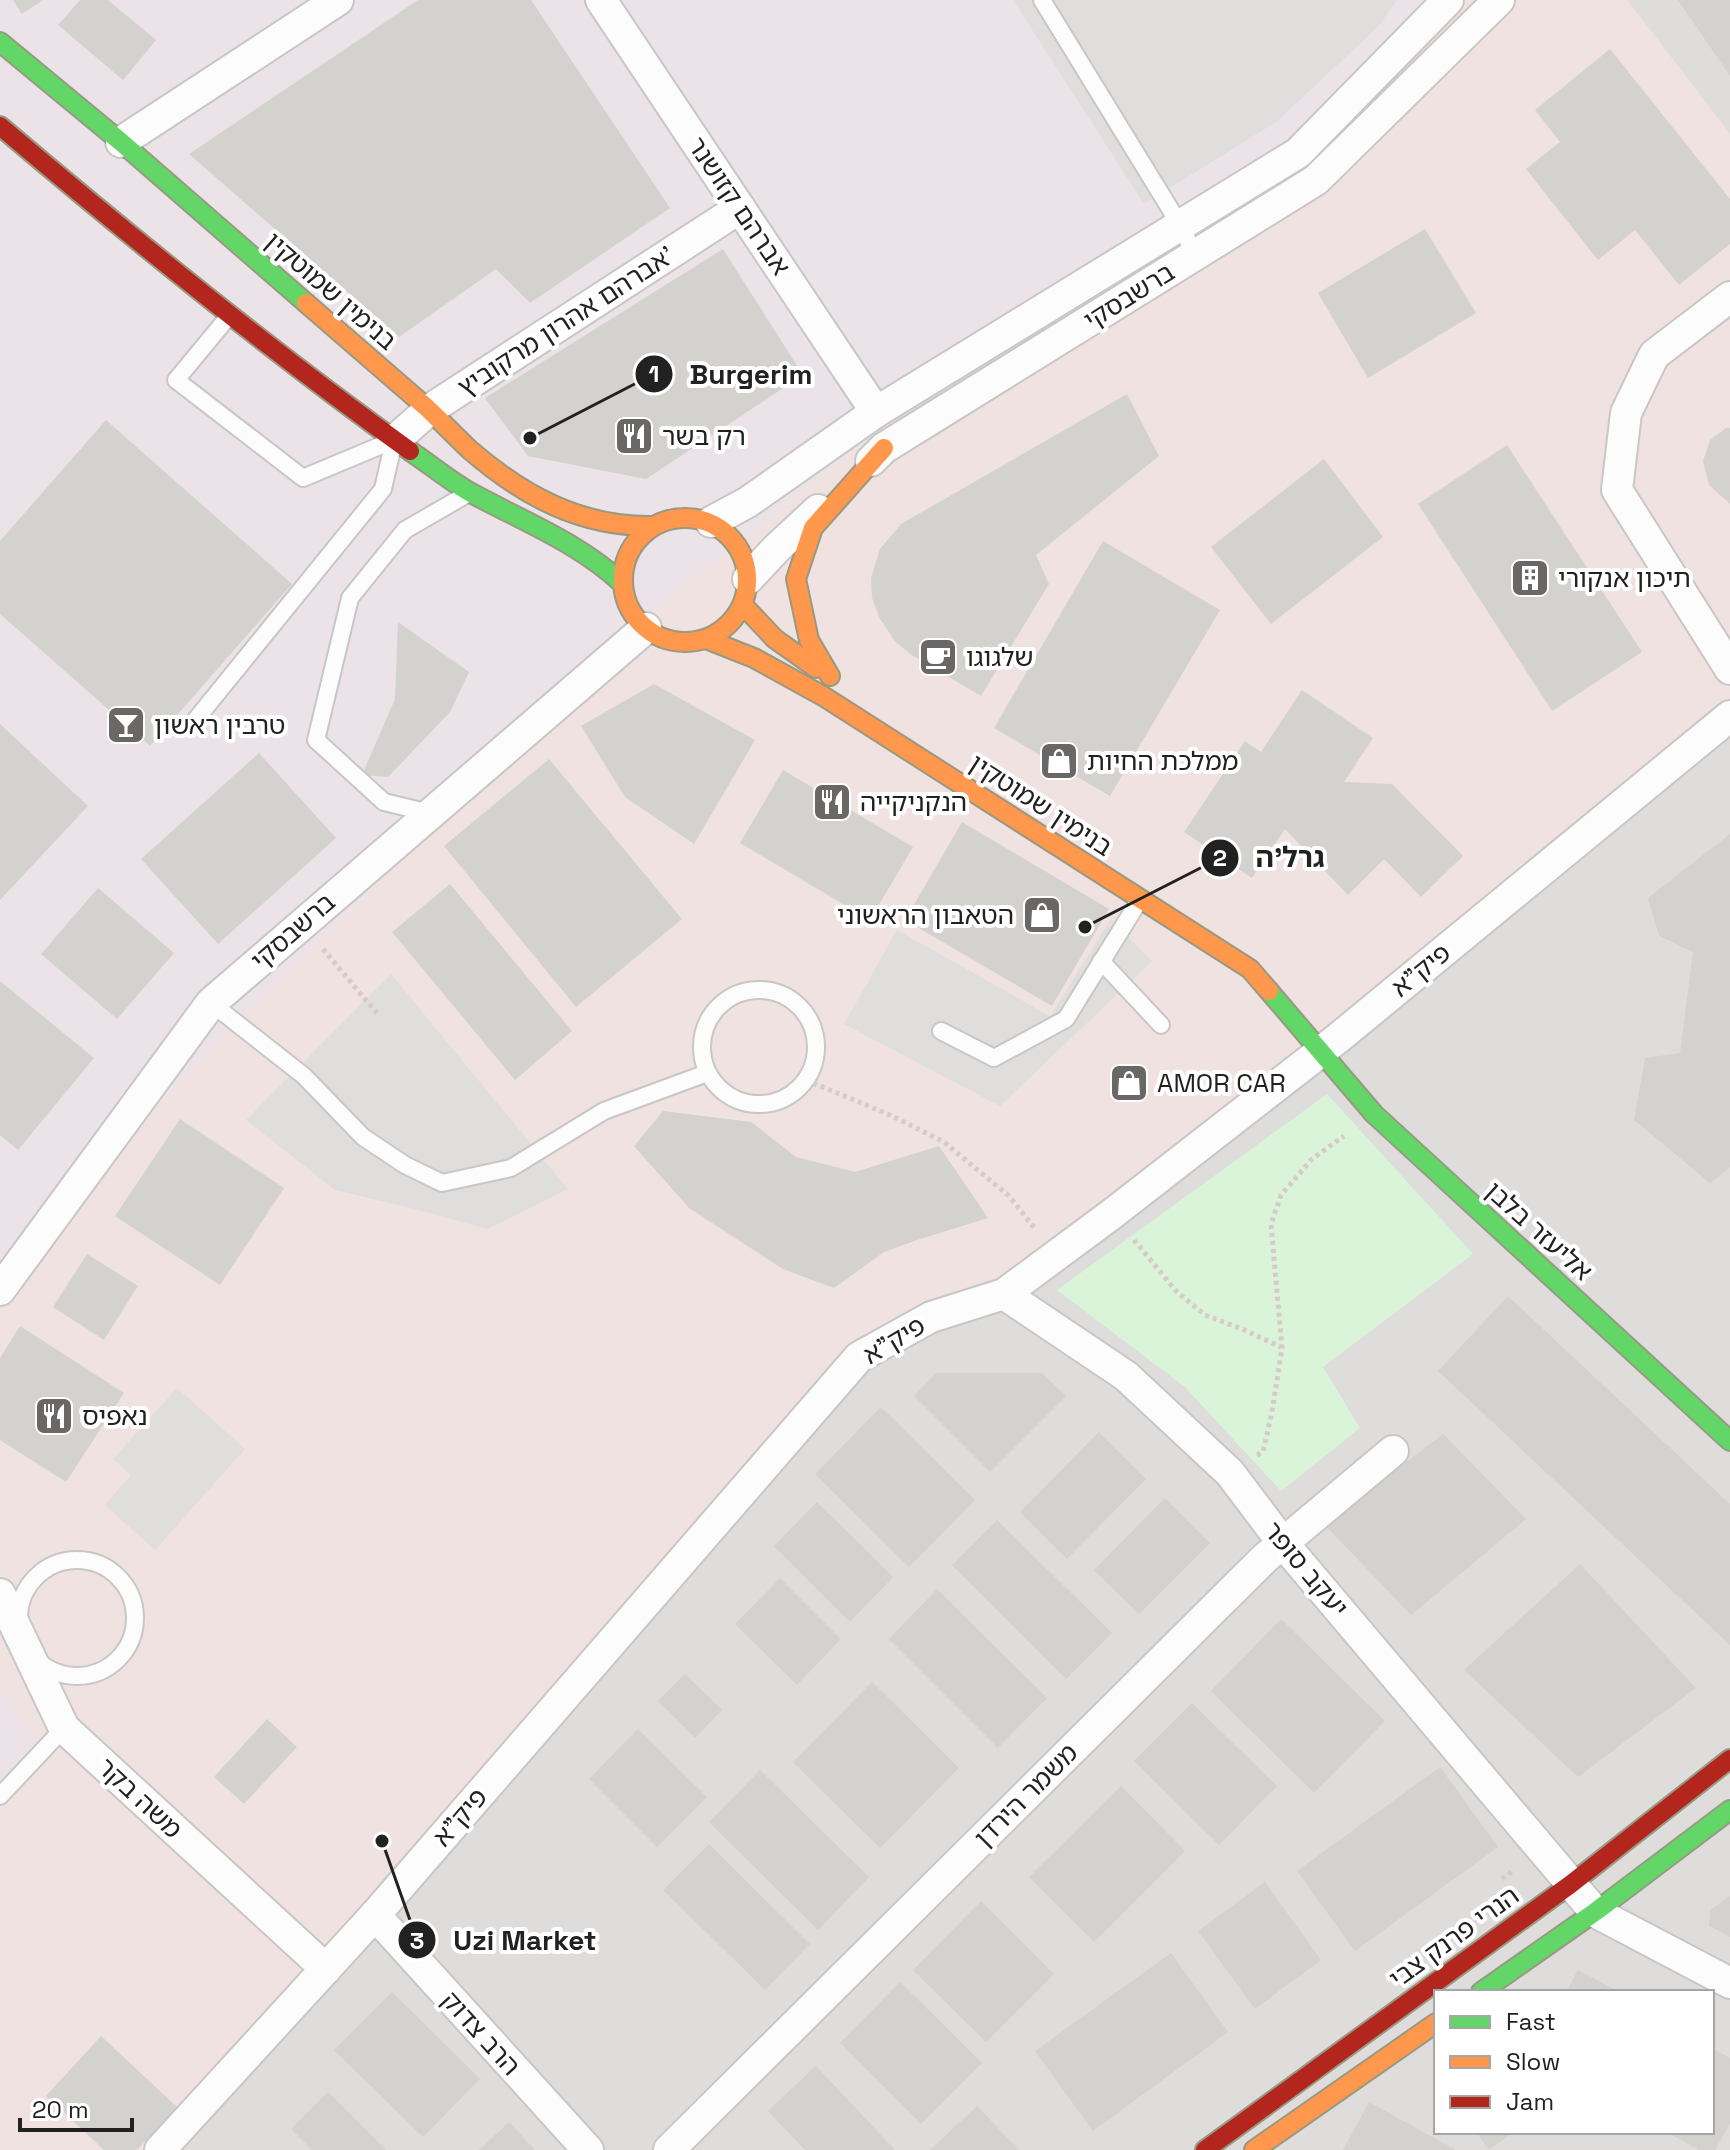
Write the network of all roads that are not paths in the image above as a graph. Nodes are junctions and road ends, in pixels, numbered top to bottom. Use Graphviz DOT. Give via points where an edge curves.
graph roads {
  1 [pos="338,0"];
  2 [pos="601,0"];
  3 [pos="1042,0"];
  4 [pos="1448,0"];
  5 [pos="1499,0"];
  6 [pos="0,42"];
  7 [pos="0,126"];
  8 [pos="121,142"];
  9 [pos="740,208"];
  10 [pos="1180,225"];
  11 [pos="1195,255"];
  12 [pos="1730,297"];
  13 [pos="229,316"];
  14 [pos="429,410"];
  15 [pos="876,412"];
  16 [pos="395,440"];
  17 [pos="884,448"];
  18 [pos="470,493"];
  19 [pos="711,522"];
  20 [pos="652,526"];
  21 [pos="623,584"];
  22 [pos="745,592"];
  23 [pos="646,628"];
  24 [pos="706,639"];
  25 [pos="1730,669"];
  26 [pos="1730,716"];
  27 [pos="193,723"];
  28 [pos="430,813"];
  29 [pos="1140,899"];
  30 [pos="1101,961"];
  31 [pos="211,1003"];
  32 [pos="1161,1025"];
  33 [pos="941,1031"];
  34 [pos="1333,1042"];
  35 [pos="707,1073"];
  36 [pos="0,1290"];
  37 [pos="1004,1294"];
  38 [pos="1730,1441"];
  39 [pos="1393,1451"];
  40 [pos="1282,1542"];
  41 [pos="0,1594"];
  42 [pos="23,1641"];
  43 [pos="64,1728"];
  44 [pos="1730,1759"];
  45 [pos="0,1796"];
  46 [pos="1730,1810"];
  47 [pos="1571,1884"];
  48 [pos="1595,1912"];
  49 [pos="375,1915"];
  50 [pos="326,1969"];
  51 [pos="1730,1983"];
  52 [pos="1484,1990"];
  53 [pos="1434,2024"];
  54 [pos="160,2150"];
  55 [pos="588,2150"];
  56 [pos="669,2150"];
  57 [pos="1205,2150"];
  58 [pos="1254,2150"];
  1 -- 8 [label="street"];
  2 -- 9 [label="street, אברהם קזושנר"];
  3 -- 10 [label="lane"];
  4 -- 10 [label="street, ברשבסקי" via="1298,153"];
  5 -- 11 [label="street, ברשבסקי" via="1316,180"];
  6 -- 8 [label="street, בנימין שמוטקין"];
  7 -- 13 [label="street"];
  8 -- 14 [label="street, בנימין שמוטקין"];
  9 -- 14 [label="street, אברהם אהרון מרקוביץ'"];
  9 -- 15 [label="street, אברהם קזושנר"];
  10 -- 11 [label="lane"];
  10 -- 15 [label="street, ברשבסקי"];
  11 -- 17 [label="street, ברשבסקי"];
  12 -- 25 [label="street" via="1654,355 1626,413 1617,490"];
  13 -- 16 [label="street"];
  13 -- 16 [label="lane" via="176,380 303,478"];
  14 -- 16 [label="street, אברהם אהרון מרקוביץ'"];
  14 -- 20 [label="street, בנימין שמוטקין" via="504,479 549,504 618,525"];
  15 -- 19 [label="street, ברשבסקי"];
  16 -- 18 [label="street"];
  16 -- 27 [label="lane" via="383,489"];
  17 -- 22 [label="street, ברשבסקי" via="776,549"];
  17 -- 22 [label="street" via="813,528 796,579 809,640 837,681 775,639"];
  18 -- 21 [label="street" via="589,554"];
  18 -- 28 [label="lane" via="405,530 350,598 316,740 384,802"];
  19 -- 20 [label="street" via="681,517"];
  19 -- 22 [label="street" via="741,551"];
  20 -- 21 [label="street" via="630,551"];
  21 -- 23 [label="street" via="630,608"];
  22 -- 24 [label="street" via="734,619"];
  23 -- 24 [label="street" via="674,642"];
  23 -- 28 [label="street, ברשבסקי"];
  24 -- 29 [label="street, בנימין שמוטקין" via="823,696"];
  26 -- 34 [label="street, פיק\"א"];
  28 -- 31 [label="street, ברשבסקי"];
  29 -- 30 [label="lane"];
  29 -- 34 [label="street, בנימין שמוטקין" via="1250,969"];
  30 -- 32 [label="lane"];
  30 -- 33 [label="lane" via="1066,1019 994,1058"];
  31 -- 35 [label="lane" via="304,1076 363,1137 442,1183 511,1168 604,1111"];
  31 -- 36 [label="street, ברשבסקי"];
  34 -- 37 [label="street, פיק\"א"];
  34 -- 38 [label="street, אליעזר בלבן" via="1374,1114"];
  35 -- 35 [label="lane" via="702,1038 719,1006 734,996 751,990 786,996 811,1023 814,1062 806,1080 779,1101 755,1105 735,1100"];
  37 -- 40 [label="street, יעקב סופר" via="1126,1376 1230,1473"];
  37 -- 49 [label="street, פיק\"א" via="931,1317 859,1357"];
  39 -- 40 [label="street, משמר הירדן"];
  40 -- 47 [label="street, יעקב סופר"];
  40 -- 56 [label="street, משמר הירדן"];
  41 -- 42 [label="street, משה בקר"];
  42 -- 42 [label="lane" via="46,1668 81,1677 99,1673 127,1649 136,1613 131,1596 122,1580 91,1561 55,1565 27,1588 19,1623"];
  42 -- 43 [label="street, משה בקר"];
  43 -- 45 [label="lane"];
  43 -- 50 [label="street, משה בקר"];
  44 -- 47 [label="street, הנרי פרנק צבי"];
  46 -- 48 [label="street"];
  47 -- 48 [label="street, יעקב סופר"];
  47 -- 57 [label="street, הנרי פרנק צבי"];
  48 -- 51 [label="street"];
  48 -- 52 [label="street"];
  49 -- 50 [label="street, פיק\"א"];
  49 -- 55 [label="street, הרב צדוק"];
  50 -- 54 [label="street, פיק\"א"];
  53 -- 58 [label="street"];
}
